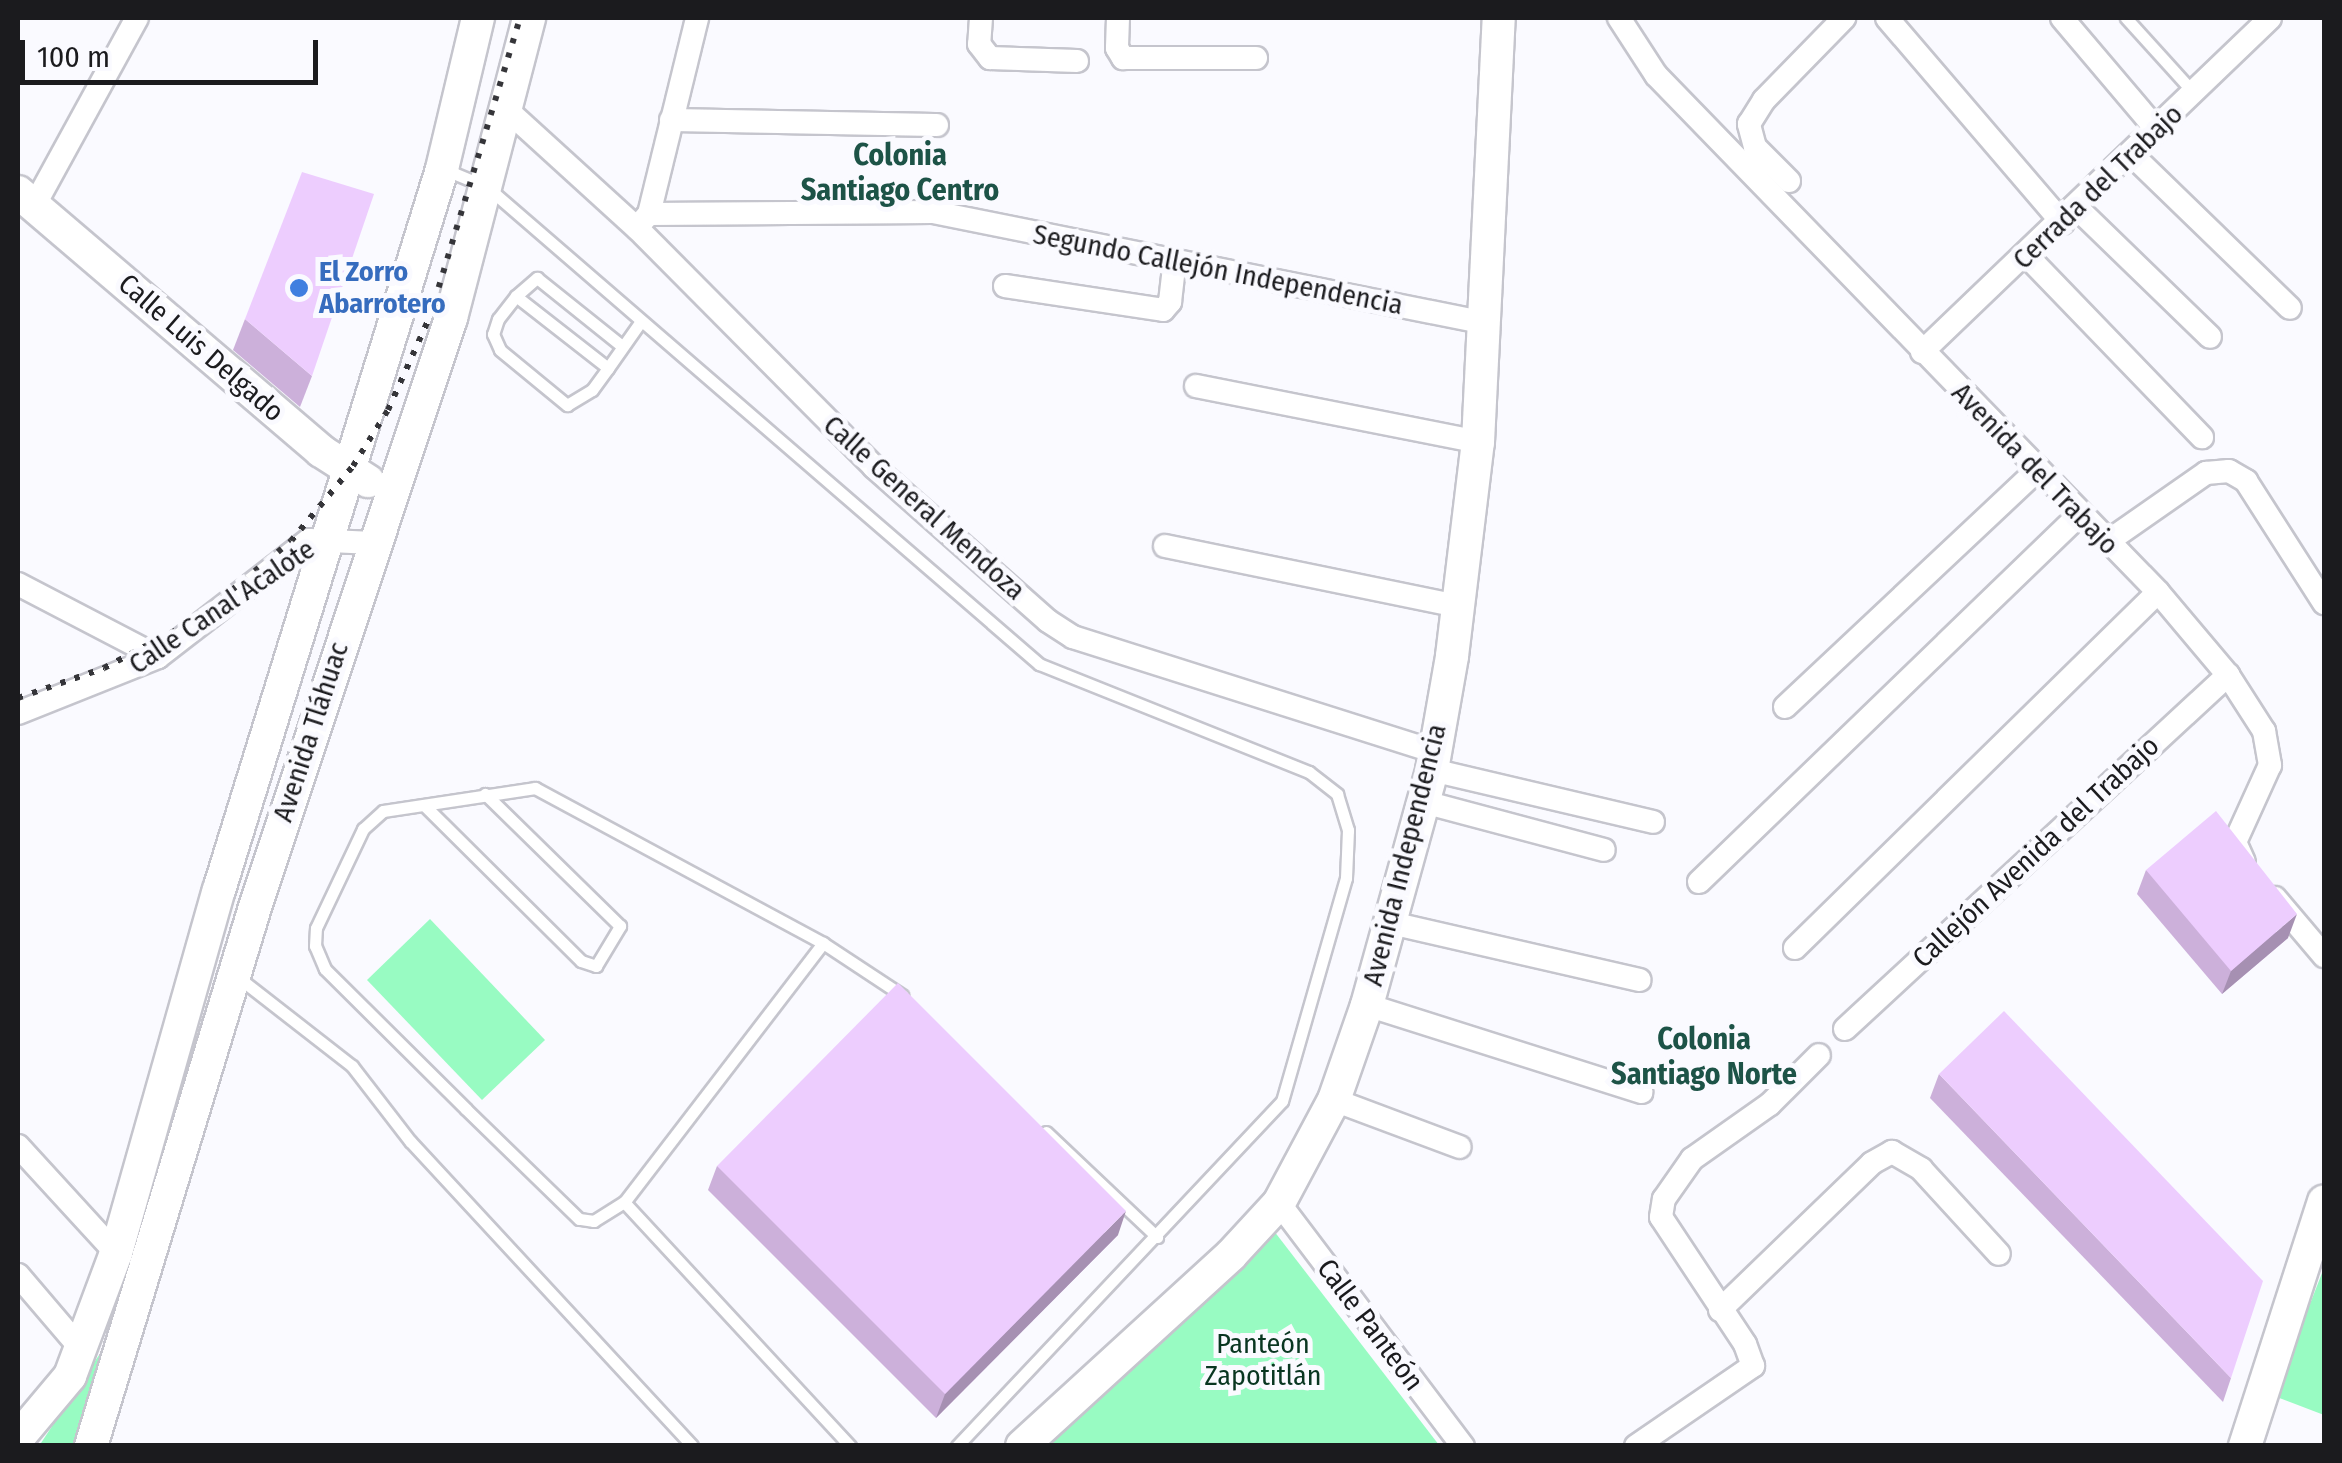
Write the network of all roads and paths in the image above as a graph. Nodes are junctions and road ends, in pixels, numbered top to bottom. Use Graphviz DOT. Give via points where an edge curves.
graph roads {
  1 [pos="137,18"];
  2 [pos="478,18"];
  3 [pos="530,18"];
  4 [pos="697,18"];
  5 [pos="981,18"];
  6 [pos="1118,18"];
  7 [pos="1499,18"];
  8 [pos="1619,18"];
  9 [pos="1844,18"];
  10 [pos="1887,18"];
  11 [pos="2062,18"];
  12 [pos="2126,18"];
  13 [pos="2270,18"];
  14 [pos="1256,58"];
  15 [pos="1077,61"];
  16 [pos="2194,94"];
  17 [pos="506,109"];
  18 [pos="671,120"];
  19 [pos="937,126"];
  20 [pos="2156,130"];
  21 [pos="2131,154"];
  22 [pos="442,169"];
  23 [pos="1788,180"];
  24 [pos="487,186"];
  25 [pos="26,199"];
  26 [pos="2070,216"];
  27 [pos="643,221"];
  28 [pos="2027,256"];
  29 [pos="1176,259"];
  30 [pos="1006,286"];
  31 [pos="516,296"];
  32 [pos="2290,308"];
  33 [pos="640,320"];
  34 [pos="1486,323"];
  35 [pos="2210,336"];
  36 [pos="622,346"];
  37 [pos="1922,352"];
  38 [pos="608,368"];
  39 [pos="1196,386"];
  40 [pos="2202,437"];
  41 [pos="1478,442"];
  42 [pos="2036,471"];
  43 [pos="350,475"];
  44 [pos="392,490"];
  45 [pos="2080,515"];
  46 [pos="330,537"];
  47 [pos="2107,542"];
  48 [pos="372,543"];
  49 [pos="1165,546"];
  50 [pos="18,584"];
  51 [pos="2158,592"];
  52 [pos="2324,603"];
  53 [pos="1458,606"];
  54 [pos="158,657"];
  55 [pos="2228,674"];
  56 [pos="1785,706"];
  57 [pos="18,713"];
  58 [pos="1431,775"];
  59 [pos="485,794"];
  60 [pos="424,805"];
  61 [pos="1653,822"];
  62 [pos="1604,850"];
  63 [pos="1699,882"];
  64 [pos="219,890"];
  65 [pos="256,904"];
  66 [pos="1392,922"];
  67 [pos="823,944"];
  68 [pos="1795,948"];
  69 [pos="2324,956"];
  70 [pos="235,976"];
  71 [pos="1640,980"];
  72 [pos="913,1005"];
  73 [pos="1366,1005"];
  74 [pos="1845,1029"];
  75 [pos="1819,1054"];
  76 [pos="1642,1092"];
  77 [pos="1334,1100"];
  78 [pos="1034,1120"];
  79 [pos="18,1146"];
  80 [pos="1460,1147"];
  81 [pos="624,1202"];
  82 [pos="1279,1202"];
  83 [pos="2324,1202"];
  84 [pos="1157,1237"];
  85 [pos="116,1253"];
  86 [pos="1999,1254"];
  87 [pos="18,1275"];
  88 [pos="1720,1310"];
  89 [pos="77,1364"];
  90 [pos="18,1438"];
  91 [pos="90,1446"];
  92 [pos="692,1446"];
  93 [pos="850,1446"];
  94 [pos="957,1446"];
  95 [pos="1022,1446"];
  96 [pos="1462,1446"];
  97 [pos="1636,1446"];
  98 [pos="2245,1446"];
  1 -- 25 [label="street"];
  2 -- 22 [label="main road, Avenida Tláhuac"];
  3 -- 17 [label="main road, Avenida Tláhuac"];
  4 -- 18 [label="street"];
  5 -- 15 [label="street" via="979,44 990,58"];
  6 -- 14 [label="street" via="1123,58"];
  7 -- 34 [label="main road, Avenida Independencia"];
  8 -- 37 [label="street, Avenida del Trabajo" via="1656,76"];
  9 -- 23 [label="street" via="1749,124 1754,146"];
  10 -- 26 [label="street"];
  11 -- 20 [label="street"];
  12 -- 16 [label="lane"];
  13 -- 16 [label="street, Cerrada del Trabajo"];
  16 -- 20 [label="street, Cerrada del Trabajo"];
  17 -- 24 [label="main road, Avenida Tláhuac"];
  17 -- 27 [label="street, Calle General Mendoza"];
  18 -- 19 [label="street"];
  18 -- 27 [label="street"];
  20 -- 21 [label="street, Cerrada del Trabajo"];
  21 -- 26 [label="street, Cerrada del Trabajo"];
  21 -- 32 [label="street"];
  22 -- 24 [label="lane"];
  22 -- 43 [label="main road, Avenida Tláhuac"];
  24 -- 33 [label="lane"];
  24 -- 44 [label="main road, Avenida Tláhuac" via="451,318"];
  25 -- 43 [label="main road, Calle Luis Delgado"];
  26 -- 28 [label="street, Cerrada del Trabajo"];
  26 -- 35 [label="street"];
  27 -- 29 [label="street, Segundo Callejón Independencia" via="934,212"];
  27 -- 58 [label="street, Calle General Mendoza" via="874,466 1048,622"];
  28 -- 37 [label="street, Cerrada del Trabajo"];
  28 -- 40 [label="street"];
  29 -- 30 [label="street" via="1170,302 1162,310"];
  29 -- 34 [label="street, Segundo Callejón Independencia"];
  31 -- 36 [label="lane" via="538,278"];
  31 -- 38 [label="lane"];
  31 -- 38 [label="lane" via="493,334 500,350 555,398 579,402"];
  33 -- 36 [label="lane"];
  33 -- 84 [label="lane" via="1039,664 1310,772 1336,794 1348,830 1346,878 1282,1101"];
  34 -- 41 [label="main road, Avenida Independencia"];
  36 -- 38 [label="lane"];
  37 -- 42 [label="street, Avenida del Trabajo"];
  39 -- 41 [label="street"];
  41 -- 53 [label="main road, Avenida Independencia"];
  42 -- 45 [label="street, Avenida del Trabajo"];
  42 -- 56 [label="street"];
  43 -- 44 [label="main road, Calle Luis Delgado"];
  43 -- 46 [label="main road, Avenida Tláhuac"];
  44 -- 48 [label="main road, Avenida Tláhuac"];
  45 -- 47 [label="street, Avenida del Trabajo"];
  45 -- 63 [label="street"];
  46 -- 48 [label="street, Calle Canal Acalote"];
  46 -- 54 [label="street, Calle Canal Acalote" via="309,540"];
  46 -- 64 [label="main road, Avenida Tláhuac"];
  47 -- 51 [label="street, Avenida del Trabajo"];
  47 -- 52 [label="street" via="2206,472 2230,471 2246,480"];
  48 -- 65 [label="main road, Avenida Tláhuac"];
  49 -- 53 [label="street"];
  50 -- 54 [label="street"];
  51 -- 55 [label="street, Avenida del Trabajo"];
  51 -- 68 [label="street"];
  53 -- 58 [label="main road, Avenida Independencia"];
  54 -- 57 [label="street, Calle Canal Acalote"];
  55 -- 69 [label="street, Avenida del Trabajo" via="2264,731 2270,764 2235,842 2241,859"];
  55 -- 74 [label="street, Callejón Avenida del Trabajo"];
  58 -- 61 [label="street"];
  58 -- 62 [label="street"];
  58 -- 66 [label="main road, Avenida Independencia"];
  59 -- 60 [label="lane"];
  59 -- 60 [label="lane" via="620,926 596,966 581,961"];
  59 -- 67 [label="lane" via="535,788"];
  60 -- 81 [label="lane" via="383,811 363,829 316,928 325,970 578,1219 594,1222"];
  64 -- 65 [label="main road"];
  64 -- 85 [label="main road, Avenida Tláhuac"];
  65 -- 70 [label="main road, Avenida Tláhuac"];
  66 -- 71 [label="street"];
  66 -- 73 [label="main road, Avenida Independencia"];
  67 -- 72 [label="lane" via="886,980"];
  67 -- 81 [label="lane"];
  70 -- 91 [label="main road, Avenida Tláhuac"];
  70 -- 92 [label="lane" via="352,1066 410,1141"];
  73 -- 76 [label="street"];
  73 -- 77 [label="main road, Avenida Independencia"];
  75 -- 88 [label="street" via="1770,1104 1692,1159 1664,1199 1661,1217"];
  77 -- 80 [label="street"];
  77 -- 82 [label="main road, Avenida Independencia"];
  78 -- 84 [label="lane"];
  79 -- 85 [label="street"];
  81 -- 93 [label="lane"];
  82 -- 95 [label="main road, Avenida Independencia" via="1232,1255"];
  82 -- 96 [label="street, Calle Panteón"];
  83 -- 98 [label="main road"];
  84 -- 94 [label="lane"];
  85 -- 89 [label="main road, Avenida Tláhuac"];
  86 -- 88 [label="street" via="1920,1169 1892,1152 1872,1162"];
  87 -- 89 [label="street"];
  88 -- 97 [label="street" via="1753,1366"];
  89 -- 90 [label="main road"];
}
